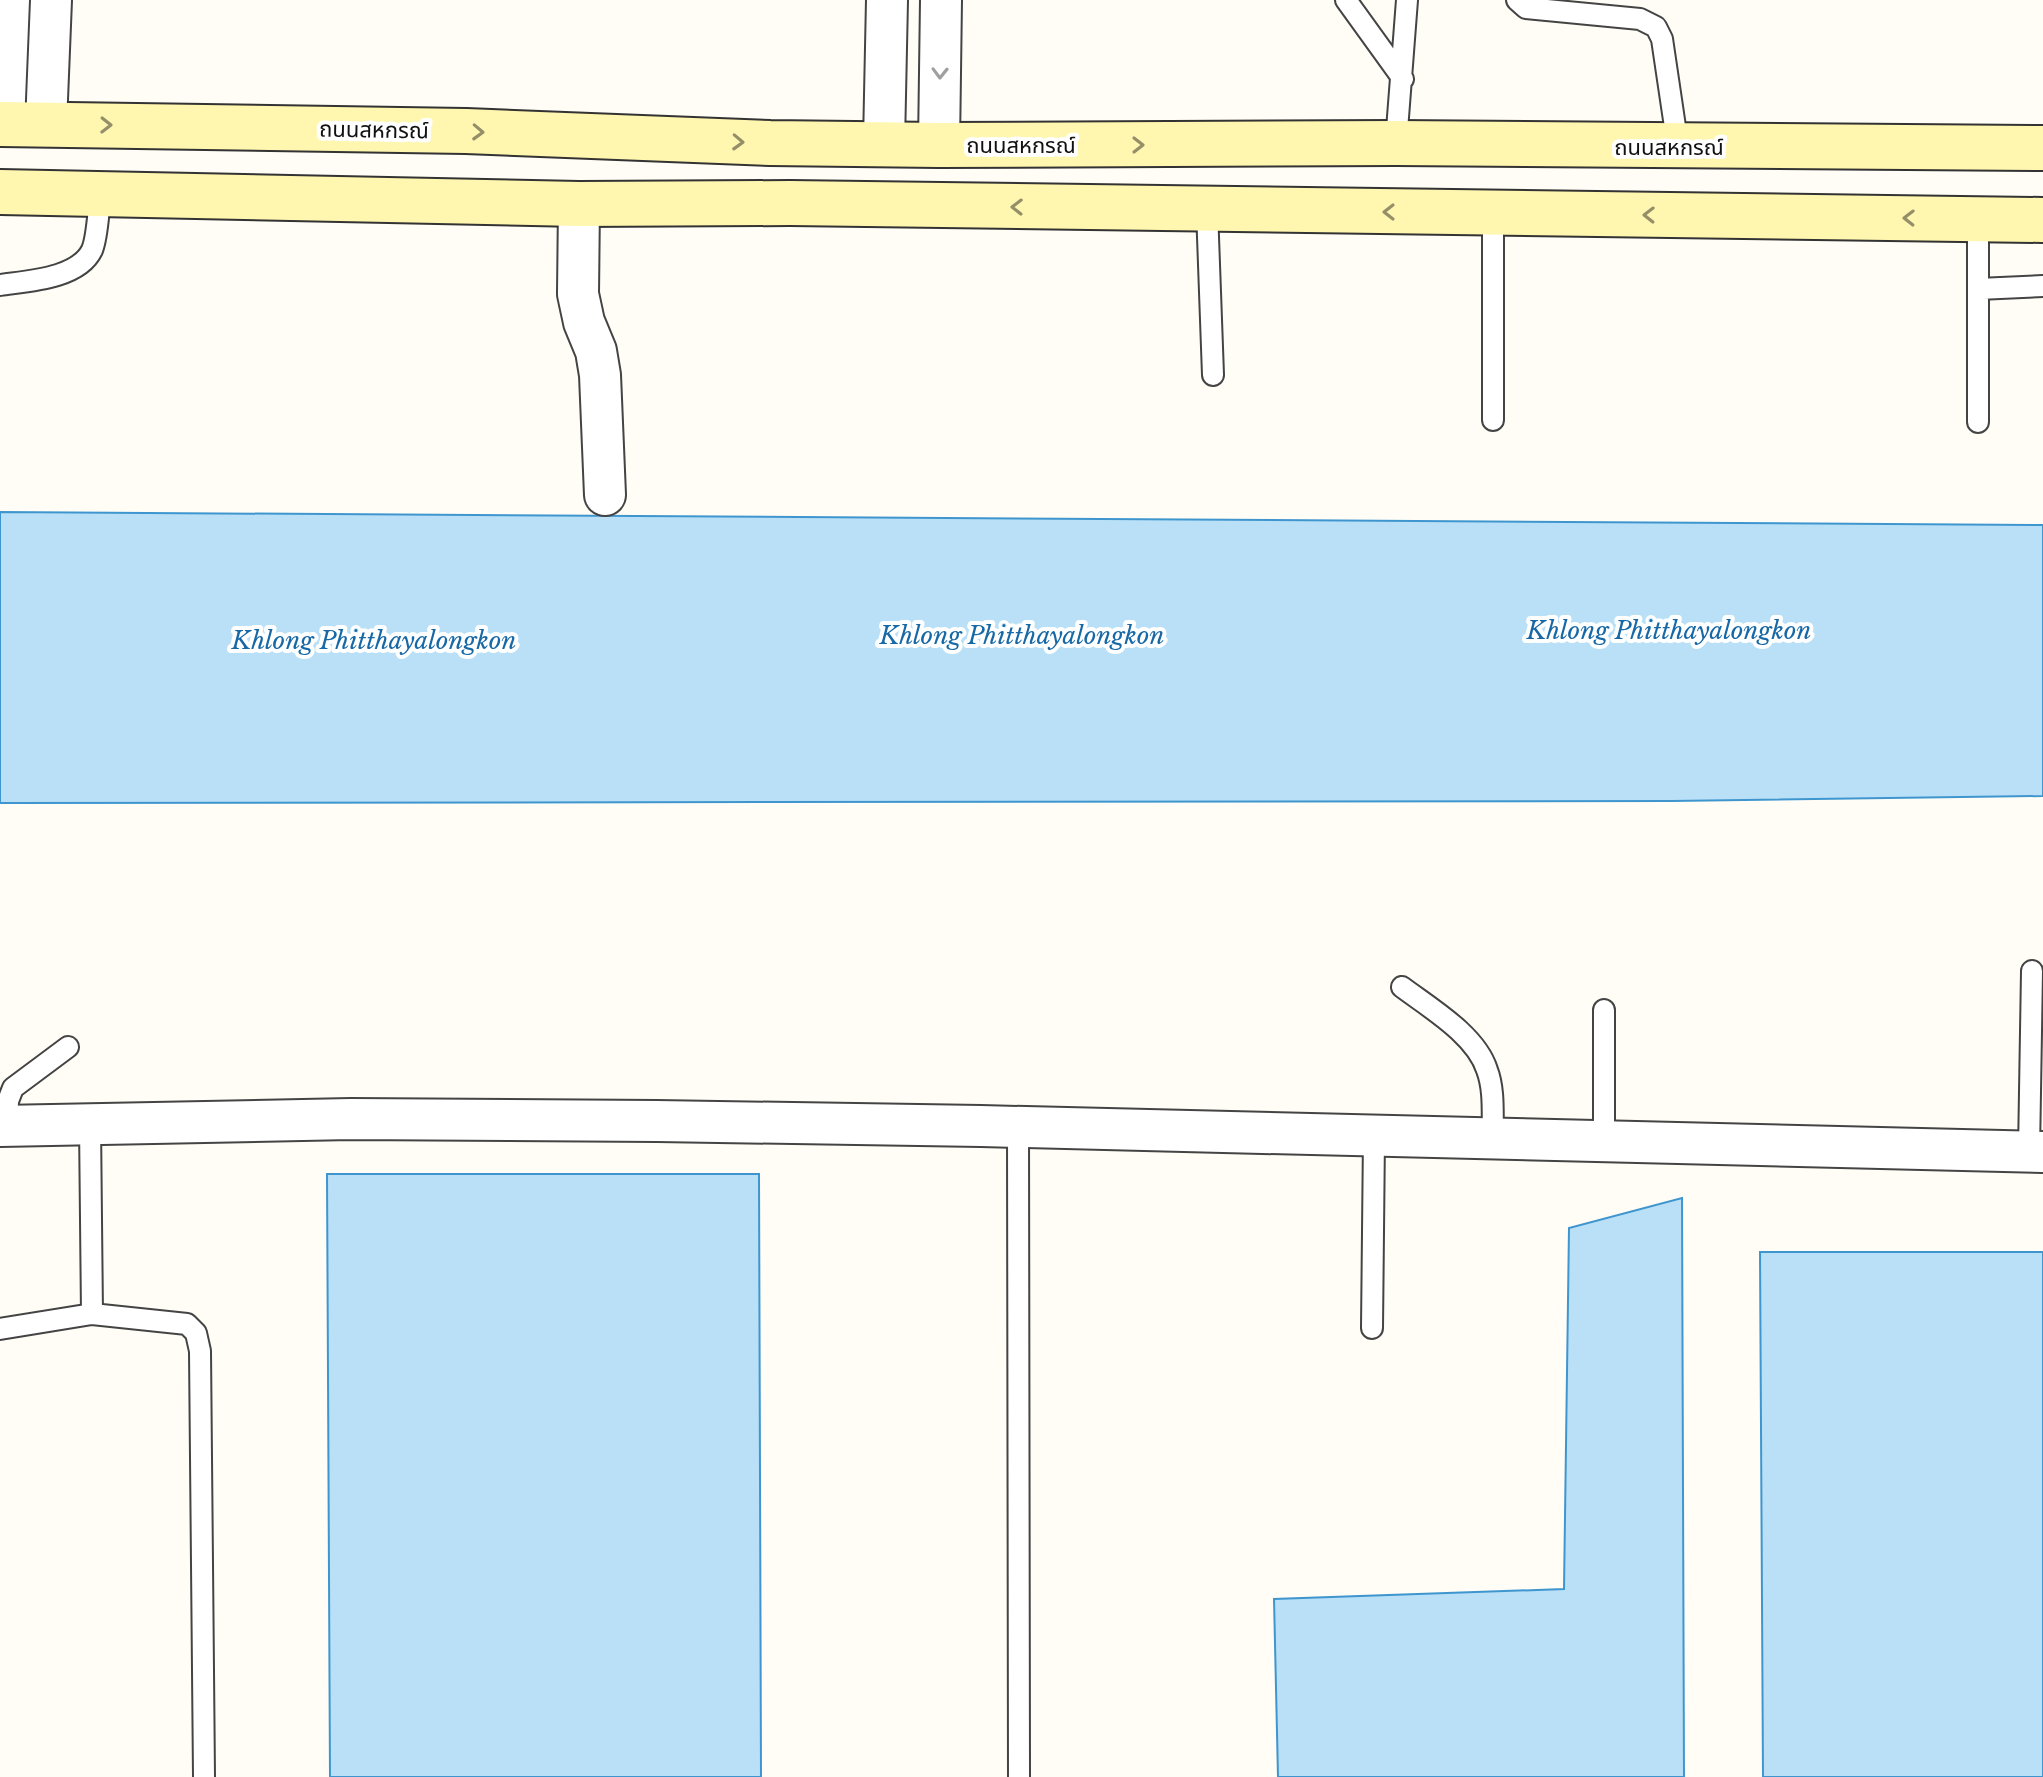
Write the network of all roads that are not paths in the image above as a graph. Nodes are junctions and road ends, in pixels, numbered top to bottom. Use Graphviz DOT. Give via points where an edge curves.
graph roads {
  1 [pos="9,0"];
  2 [pos="51,0"];
  3 [pos="887,0"];
  4 [pos="941,0"];
  5 [pos="1346,0"];
  6 [pos="1407,0"];
  7 [pos="1517,0"];
  8 [pos="1403,79"];
  9 [pos="16,124"];
  10 [pos="884,143"];
  11 [pos="1396,143"];
  12 [pos="939,145"];
  13 [pos="1084,145"];
  14 [pos="1678,147"];
  15 [pos="2043,148"];
  16 [pos="0,192"];
  17 [pos="101,193"];
  18 [pos="579,204"];
  19 [pos="1082,208"];
  20 [pos="1207,209"];
  21 [pos="1493,213"];
  22 [pos="1978,219"];
  23 [pos="2043,220"];
  24 [pos="0,285"];
  25 [pos="2043,286"];
  26 [pos="1978,289"];
  27 [pos="1213,375"];
  28 [pos="1493,420"];
  29 [pos="1978,422"];
  30 [pos="605,495"];
  31 [pos="2032,971"];
  32 [pos="1402,987"];
  33 [pos="1604,1010"];
  34 [pos="68,1047"];
  35 [pos="90,1124"];
  36 [pos="4,1126"];
  37 [pos="1018,1127"];
  38 [pos="1374,1136"];
  39 [pos="1493,1139"];
  40 [pos="1604,1142"];
  41 [pos="2036,1152"];
  42 [pos="92,1314"];
  43 [pos="1372,1328"];
  44 [pos="0,1329"];
  45 [pos="204,1777"];
  46 [pos="1019,1777"];
  1 -- 9 [label="street"];
  2 -- 9 [label="street"];
  3 -- 10 [label="street"];
  4 -- 12 [label="street, one-way"];
  5 -- 8 [label="lane"];
  6 -- 8 [label="lane"];
  7 -- 14 [label="lane" via="1526,8 1640,19 1656,27"];
  8 -- 11 [label="lane"];
  9 -- 10 [label="main road, ถนนสหกรณ์, one-way"];
  10 -- 12 [label="main road, ถนนสหกรณ์"];
  13 -- 11 [label="main road, ถนนสหกรณ์, one-way"];
  11 -- 14 [label="main road, ถนนสหกรณ์"];
  12 -- 13 [label="main road, ถนนสหกรณ์"];
  13 -- 19 [label="main road"];
  14 -- 15 [label="main road, ถนนสหกรณ์"];
  16 -- 17 [label="main road"];
  17 -- 18 [label="main road"];
  17 -- 24 [label="lane" via="92,251 54,278"];
  19 -- 18 [label="main road, one-way"];
  18 -- 30 [label="street" via="578,294 600,375"];
  19 -- 20 [label="main road"];
  21 -- 20 [label="main road, one-way"];
  20 -- 27 [label="lane"];
  22 -- 21 [label="main road, one-way"];
  21 -- 28 [label="lane"];
  22 -- 23 [label="main road"];
  22 -- 26 [label="lane"];
  25 -- 26 [label="lane"];
  26 -- 29 [label="lane"];
  31 -- 41 [label="lane"];
  32 -- 39 [label="lane" via="1457,1028 1483,1059 1491,1086"];
  33 -- 40 [label="lane"];
  34 -- 36 [label="lane" via="13,1088"];
  35 -- 36 [label="street"];
  35 -- 37 [label="street" via="351,1119"];
  35 -- 42 [label="lane"];
  37 -- 38 [label="street"];
  37 -- 46 [label="lane"];
  38 -- 39 [label="street"];
  38 -- 43 [label="lane"];
  39 -- 40 [label="street"];
  40 -- 41 [label="street"];
  42 -- 44 [label="lane"];
  42 -- 45 [label="lane" via="187,1324 196,1333"];
}
